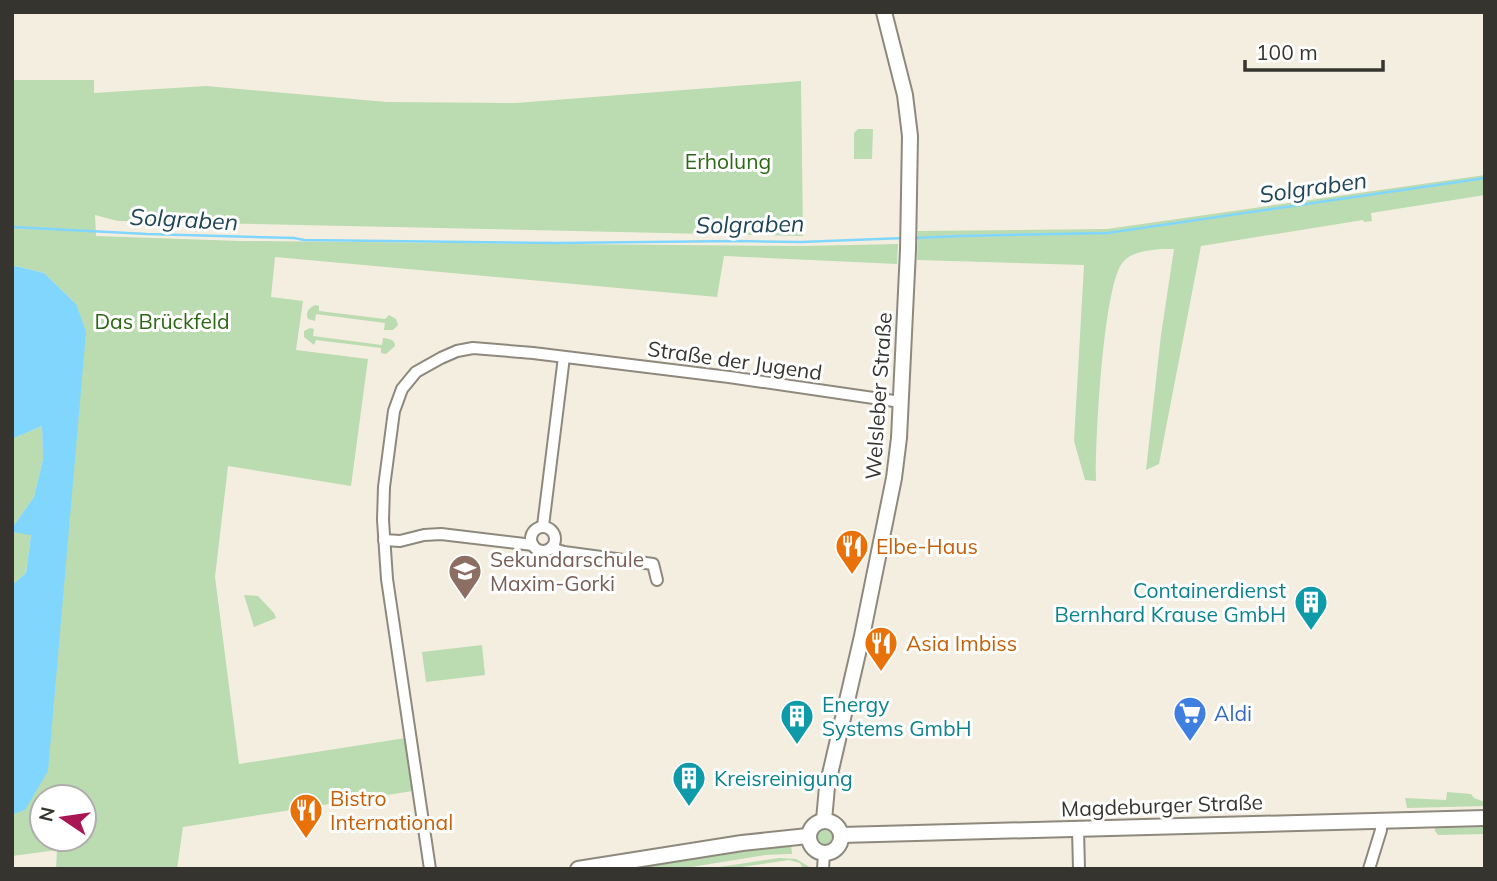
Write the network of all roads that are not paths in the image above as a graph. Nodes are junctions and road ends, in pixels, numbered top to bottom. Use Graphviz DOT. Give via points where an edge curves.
graph roads {
  1 [pos="884,12"];
  2 [pos="564,357"];
  3 [pos="901,402"];
  4 [pos="543,526"];
  5 [pos="384,540"];
  6 [pos="533,545"];
  7 [pos="551,548"];
  8 [pos="657,580"];
  9 [pos="1485,817"];
  10 [pos="824,820"];
  11 [pos="1381,820"];
  12 [pos="1078,829"];
  13 [pos="841,835"];
  14 [pos="808,836"];
  15 [pos="824,853"];
  16 [pos="430,869"];
  17 [pos="578,869"];
  18 [pos="823,869"];
  19 [pos="1079,869"];
  20 [pos="1369,869"];
  1 -- 3 [label="main road, Welsleber Straße" via="905,94 910,136"];
  2 -- 3 [label="street, Straße der Jugend"];
  2 -- 4 [label="street"];
  2 -- 5 [label="street, Straße der Jugend" via="472,348 416,372 402,389 394,411 384,487"];
  3 -- 10 [label="main road, Welsleber Straße" via="894,478 827,787"];
  4 -- 6 [label="street" via="532,532"];
  4 -- 7 [label="street" via="554,534"];
  5 -- 6 [label="street" via="441,534"];
  5 -- 16 [label="street, Straße der Jugend"];
  6 -- 7 [label="street" via="543,551"];
  7 -- 8 [label="street" via="653,564"];
  9 -- 11 [label="main road, Magdeburger Straße"];
  10 -- 13 [label="main road" via="837,826"];
  10 -- 14 [label="main road" via="812,825"];
  11 -- 12 [label="main road, Magdeburger Straße"];
  11 -- 20 [label="street"];
  12 -- 13 [label="main road, Magdeburger Straße"];
  12 -- 19 [label="street"];
  13 -- 15 [label="main road" via="835,849"];
  14 -- 15 [label="main road" via="813,849"];
  14 -- 17 [label="main road"];
  15 -- 18 [label="street"];
}
